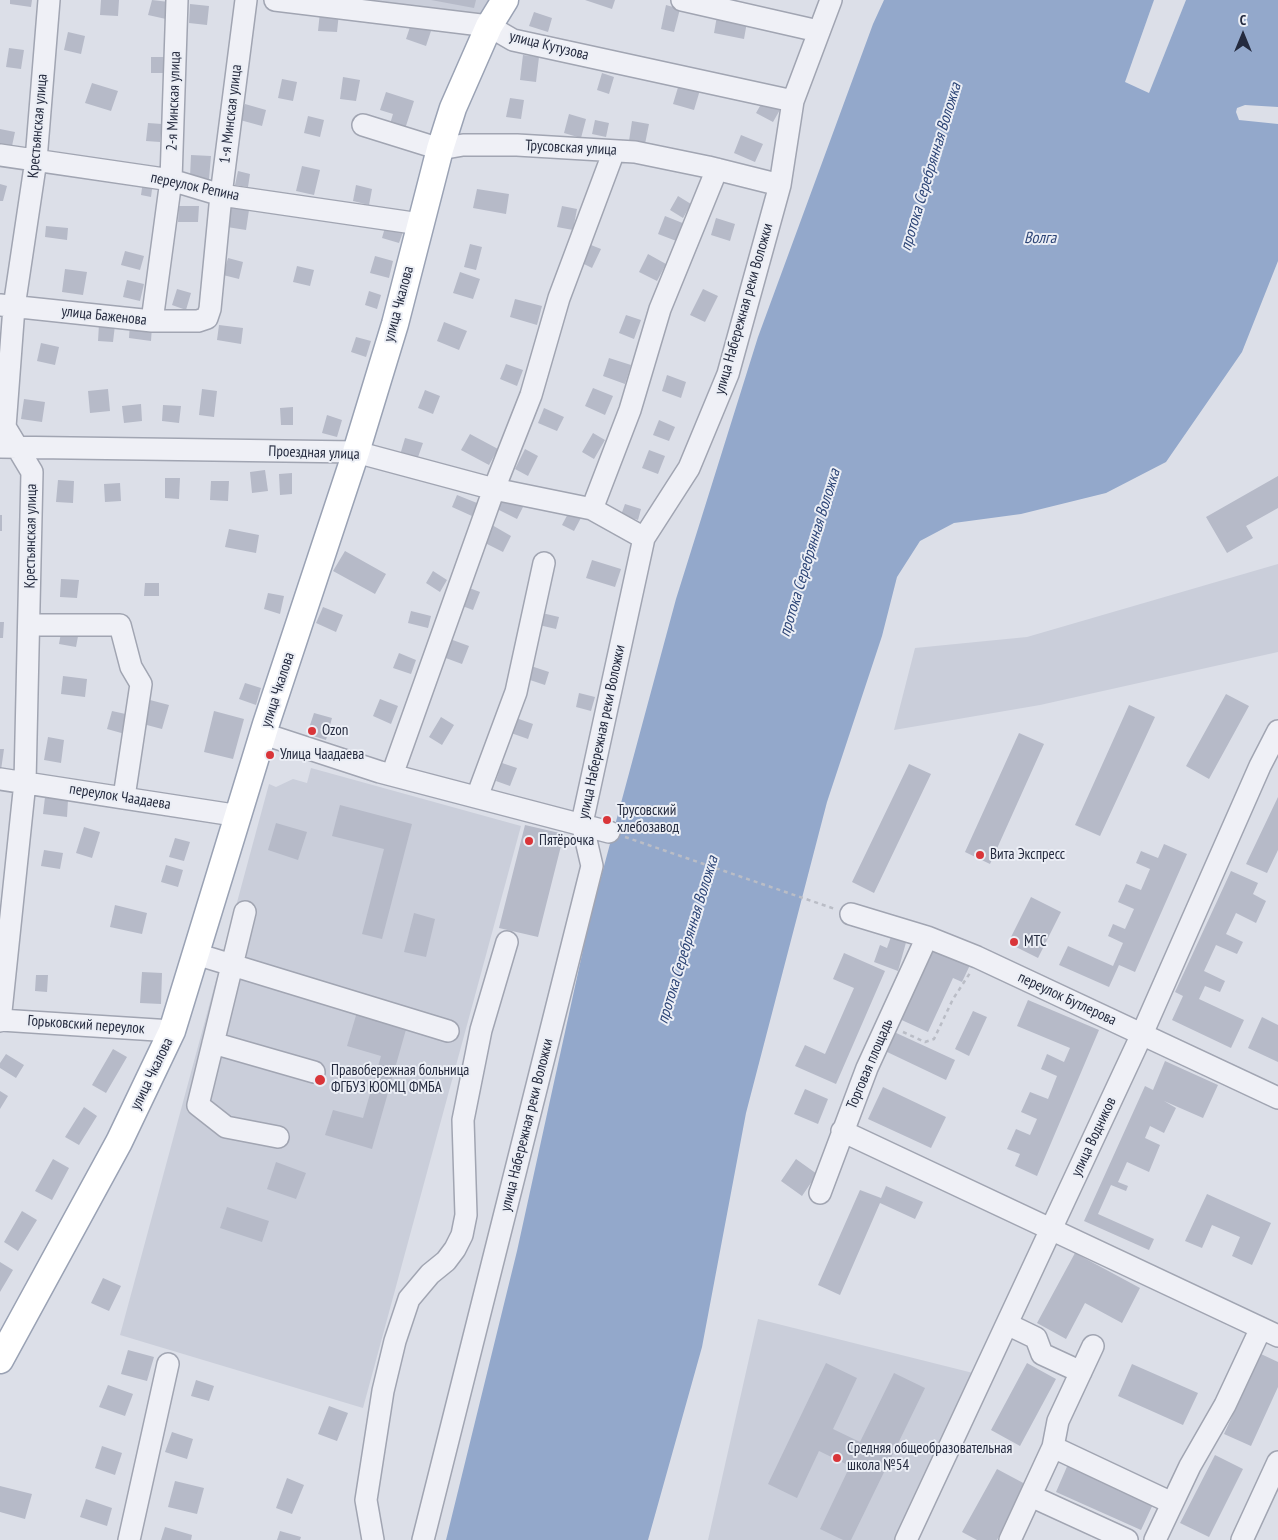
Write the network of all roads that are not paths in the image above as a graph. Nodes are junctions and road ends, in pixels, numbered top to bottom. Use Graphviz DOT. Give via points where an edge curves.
graph roads {
  1 [pos="49,0"];
  2 [pos="177,0"];
  3 [pos="246,0"];
  4 [pos="275,0"];
  5 [pos="505,0"];
  6 [pos="831,0"];
  7 [pos="696,2"];
  8 [pos="489,26"];
  9 [pos="818,31"];
  10 [pos="793,101"];
  11 [pos="364,125"];
  12 [pos="440,150"];
  13 [pos="614,151"];
  14 [pos="0,155"];
  15 [pos="36,160"];
  16 [pos="717,169"];
  17 [pos="171,180"];
  18 [pos="780,185"];
  19 [pos="221,195"];
  20 [pos="420,224"];
  21 [pos="7,306"];
  22 [pos="207,318"];
  23 [pos="152,320"];
  24 [pos="9,447"];
  25 [pos="356,452"];
  26 [pos="494,489"];
  27 [pos="592,509"];
  28 [pos="644,538"];
  29 [pos="544,563"];
  30 [pos="29,624"];
  31 [pos="1278,731"];
  32 [pos="264,734"];
  33 [pos="392,775"];
  34 [pos="0,780"];
  35 [pos="25,782"];
  36 [pos="124,797"];
  37 [pos="477,797"];
  38 [pos="240,816"];
  39 [pos="582,823"];
  40 [pos="609,832"];
  41 [pos="245,912"];
  42 [pos="851,914"];
  43 [pos="927,937"];
  44 [pos="507,942"];
  45 [pos="196,954"];
  46 [pos="232,964"];
  47 [pos="0,1020"];
  48 [pos="448,1031"];
  49 [pos="172,1032"];
  50 [pos="1142,1034"];
  51 [pos="213,1043"];
  52 [pos="314,1072"];
  53 [pos="1278,1098"];
  54 [pos="842,1131"];
  55 [pos="278,1137"];
  56 [pos="820,1193"];
  57 [pos="1051,1229"];
  58 [pos="1007,1324"];
  59 [pos="1269,1332"];
  60 [pos="1093,1346"];
  61 [pos="3,1348"];
  62 [pos="168,1364"];
  63 [pos="1081,1372"];
  64 [pos="1053,1448"];
  65 [pos="1278,1462"];
  66 [pos="1031,1496"];
  67 [pos="1172,1503"];
  68 [pos="129,1540"];
  69 [pos="373,1540"];
  70 [pos="423,1540"];
  71 [pos="906,1540"];
  72 [pos="1010,1540"];
  73 [pos="1127,1540"];
  74 [pos="1155,1540"];
  75 [pos="1242,1540"];
  1 -- 15 [label="street, Крестьянская улица"];
  2 -- 17 [label="street, 2-я Минская улица"];
  3 -- 19 [label="street, 1-я Минская улица"];
  4 -- 8 [label="street, улица Кутузова"];
  5 -- 8 [label="main road, улица Чкалова"];
  6 -- 9 [label="street, улица Набережная реки Воложки"];
  7 -- 9 [label="street"];
  8 -- 10 [label="street, улица Кутузова" via="513,40"];
  8 -- 12 [label="main road, улица Чкалова" via="468,70"];
  9 -- 10 [label="street, улица Набережная реки Воложки"];
  10 -- 18 [label="street, улица Набережная реки Воложки"];
  11 -- 12 [label="street, Трусовская улица"];
  12 -- 13 [label="street, Трусовская улица" via="463,145 517,145"];
  12 -- 20 [label="main road, улица Чкалова"];
  13 -- 16 [label="street, Трусовская улица" via="635,152"];
  13 -- 26 [label="street" via="560,298 531,395"];
  14 -- 15 [label="street, переулок Репина"];
  15 -- 17 [label="street, переулок Репина"];
  15 -- 21 [label="street, Крестьянская улица"];
  16 -- 18 [label="street, Трусовская улица"];
  16 -- 27 [label="street" via="660,309 630,410"];
  17 -- 19 [label="street, переулок Репина"];
  17 -- 23 [label="street, 2-я Минская улица"];
  18 -- 28 [label="street, улица Набережная реки Воложки" via="728,374 689,468"];
  19 -- 20 [label="street, переулок Репина"];
  19 -- 22 [label="street, 1-я Минская улица"];
  20 -- 25 [label="main road, улица Чкалова" via="395,324"];
  21 -- 23 [label="street, улица Баженова"];
  21 -- 24 [label="street, Крестьянская улица" via="5,426"];
  22 -- 23 [label="street, улица Баженова" via="198,321"];
  24 -- 25 [label="street, Проездная улица"];
  24 -- 30 [label="street, Крестьянская улица" via="32,472"];
  25 -- 26 [label="street, Проездная улица"];
  25 -- 32 [label="main road, улица Чкалова"];
  26 -- 27 [label="street, Проездная улица"];
  26 -- 33 [label="street"];
  27 -- 28 [label="street, Проездная улица"];
  28 -- 39 [label="street, улица Набережная реки Воложки"];
  29 -- 37 [label="street" via="516,692"];
  30 -- 35 [label="street, Крестьянская улица"];
  30 -- 36 [label="street" via="120,624 131,667 141,684"];
  31 -- 50 [label="street, улица Водников"];
  32 -- 33 [label="street"];
  32 -- 38 [label="main road, улица Чкалова"];
  33 -- 37 [label="street"];
  34 -- 35 [label="street, переулок Чаадаева"];
  35 -- 36 [label="street, переулок Чаадаева"];
  35 -- 47 [label="street, Крестьянская улица"];
  36 -- 38 [label="street, переулок Чаадаева"];
  37 -- 39 [label="street"];
  38 -- 45 [label="main road, улица Чкалова"];
  39 -- 40 [label="street"];
  39 -- 70 [label="street, улица Набережная реки Воложки" via="592,866"];
  41 -- 46 [label="street"];
  42 -- 43 [label="street, переулок Бутлерова"];
  43 -- 50 [label="street, переулок Бутлерова"];
  43 -- 54 [label="street, Торговая площадь" via="886,1024"];
  44 -- 69 [label="street" via="481,1030 463,1120 466,1215 462,1235 446,1262 430,1274 409,1299 383,1391 366,1500"];
  45 -- 46 [label="street"];
  45 -- 49 [label="main road, улица Чкалова"];
  46 -- 48 [label="street"];
  46 -- 51 [label="street"];
  47 -- 49 [label="street, Горьковский переулок"];
  49 -- 61 [label="main road, улица Чкалова" via="119,1142"];
  50 -- 53 [label="street, переулок Бутлерова"];
  50 -- 57 [label="street, улица Водников"];
  51 -- 52 [label="street"];
  51 -- 55 [label="street" via="198,1105 226,1127"];
  54 -- 56 [label="street, Торговая площадь"];
  54 -- 57 [label="street"];
  57 -- 58 [label="street, улица Водников"];
  57 -- 59 [label="street"];
  58 -- 63 [label="street" via="1036,1338 1042,1354"];
  58 -- 71 [label="street, улица Водников"];
  59 -- 67 [label="street" via="1190,1466"];
  60 -- 63 [label="street"];
  62 -- 68 [label="street"];
  63 -- 64 [label="street" via="1055,1429"];
  64 -- 66 [label="street"];
  64 -- 67 [label="street"];
  65 -- 75 [label="street"];
  66 -- 72 [label="street"];
  66 -- 73 [label="street"];
  67 -- 74 [label="street"];
}
